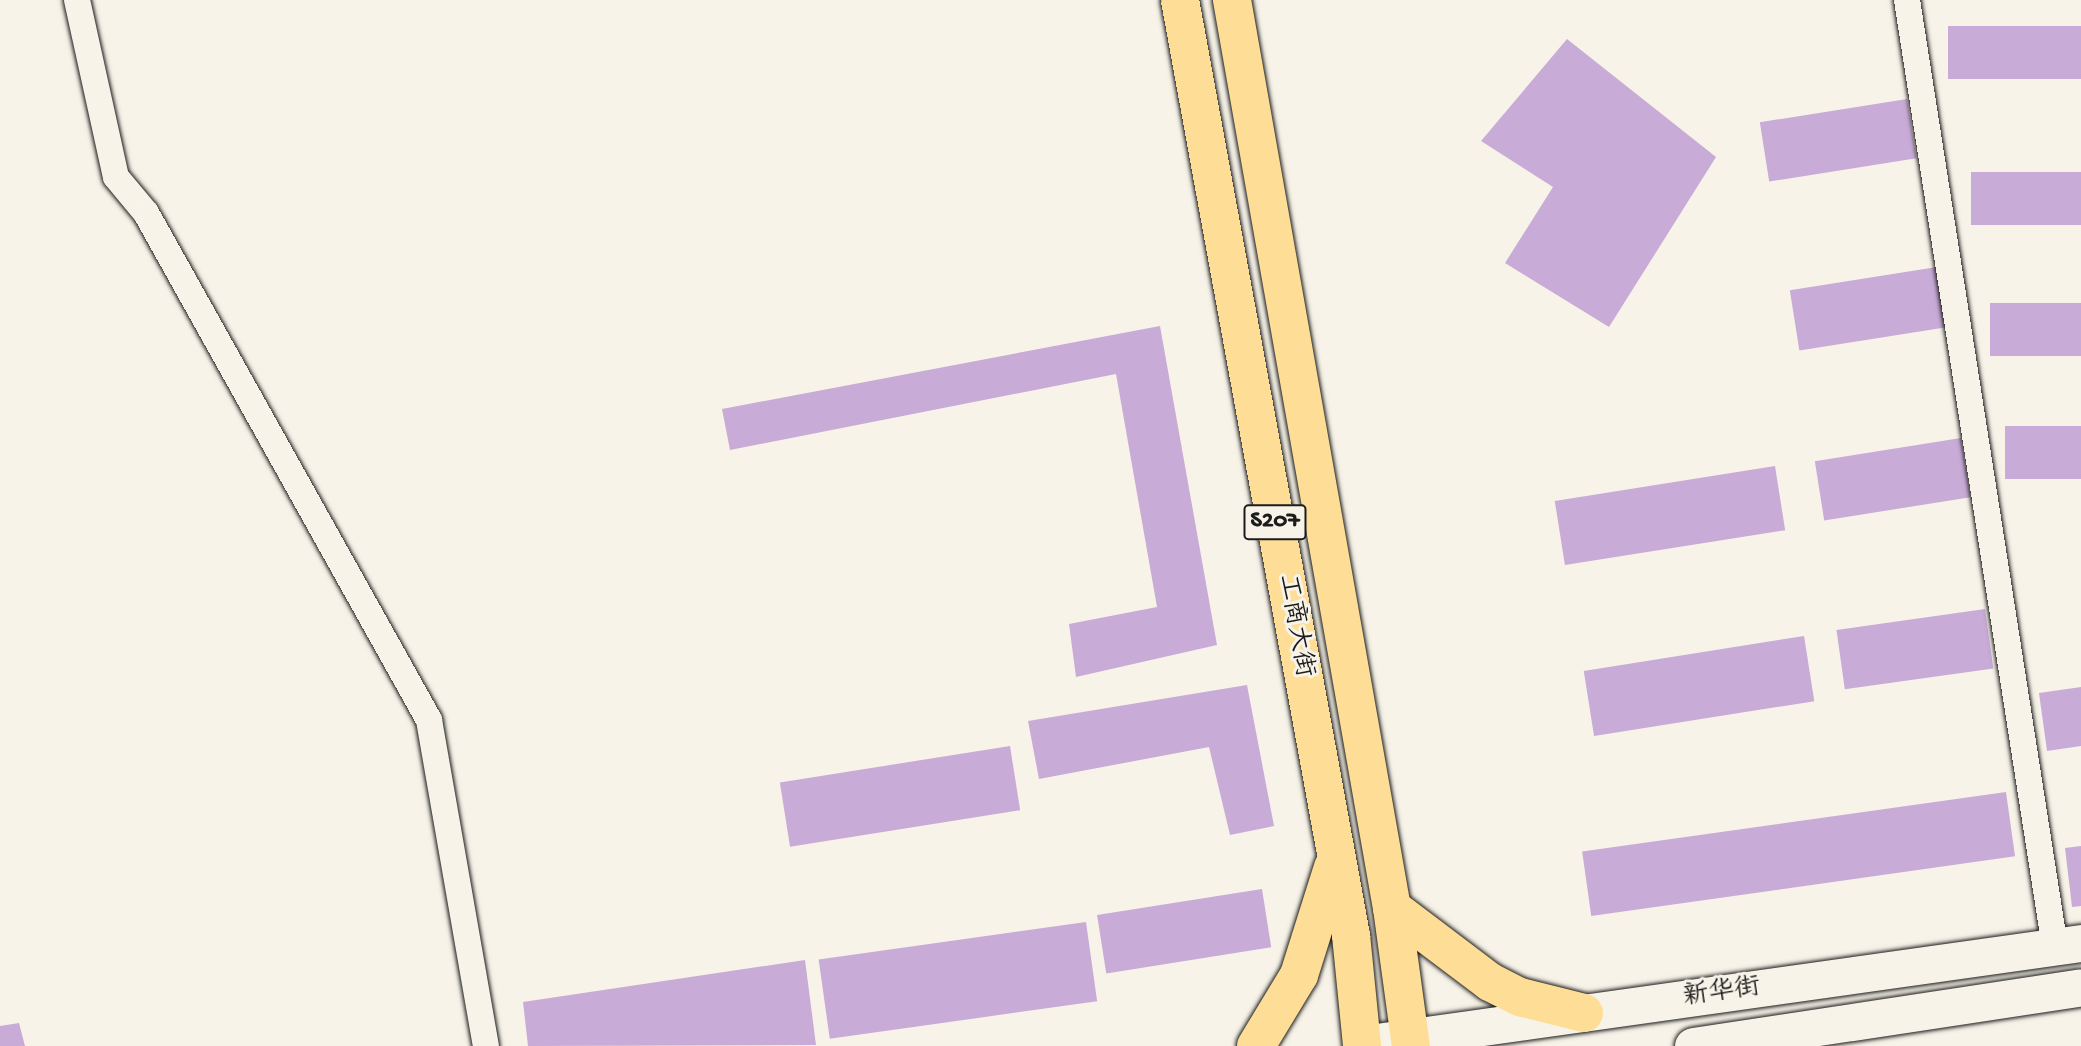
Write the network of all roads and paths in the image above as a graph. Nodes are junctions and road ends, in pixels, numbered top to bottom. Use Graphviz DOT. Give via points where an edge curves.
graph roads {
  1 [pos="77,0"];
  2 [pos="1180,0"];
  3 [pos="1232,0"];
  4 [pos="1907,0"];
  5 [pos="1335,852"];
  6 [pos="1392,908"];
  7 [pos="2068,945"];
  8 [pos="2081,987"];
  9 [pos="1584,1013"];
  10 [pos="1410,1041"];
  11 [pos="1362,1045"];
  12 [pos="486,1046"];
  13 [pos="1256,1046"];
  14 [pos="1693,1046"];
  1 -- 12 [label="street" via="116,177 146,213 429,720"];
  2 -- 5 [label="main road, 工商大街 / S207"];
  3 -- 6 [label="main road, 工商大街 / S207"];
  4 -- 7 [label="street"];
  5 -- 11 [label="main road, 工商大街 / S207"];
  5 -- 13 [label="main road" via="1316,935 1279,1013"];
  6 -- 9 [label="main road" via="1490,982 1520,997"];
  6 -- 10 [label="main road, 工商大街 / S207"];
  7 -- 9 [label="street, 新华街"];
  8 -- 14 [label="street, 新华街"];
  9 -- 10 [label="street, 新华街"];
  10 -- 11 [label="street, 新华街"];
}
